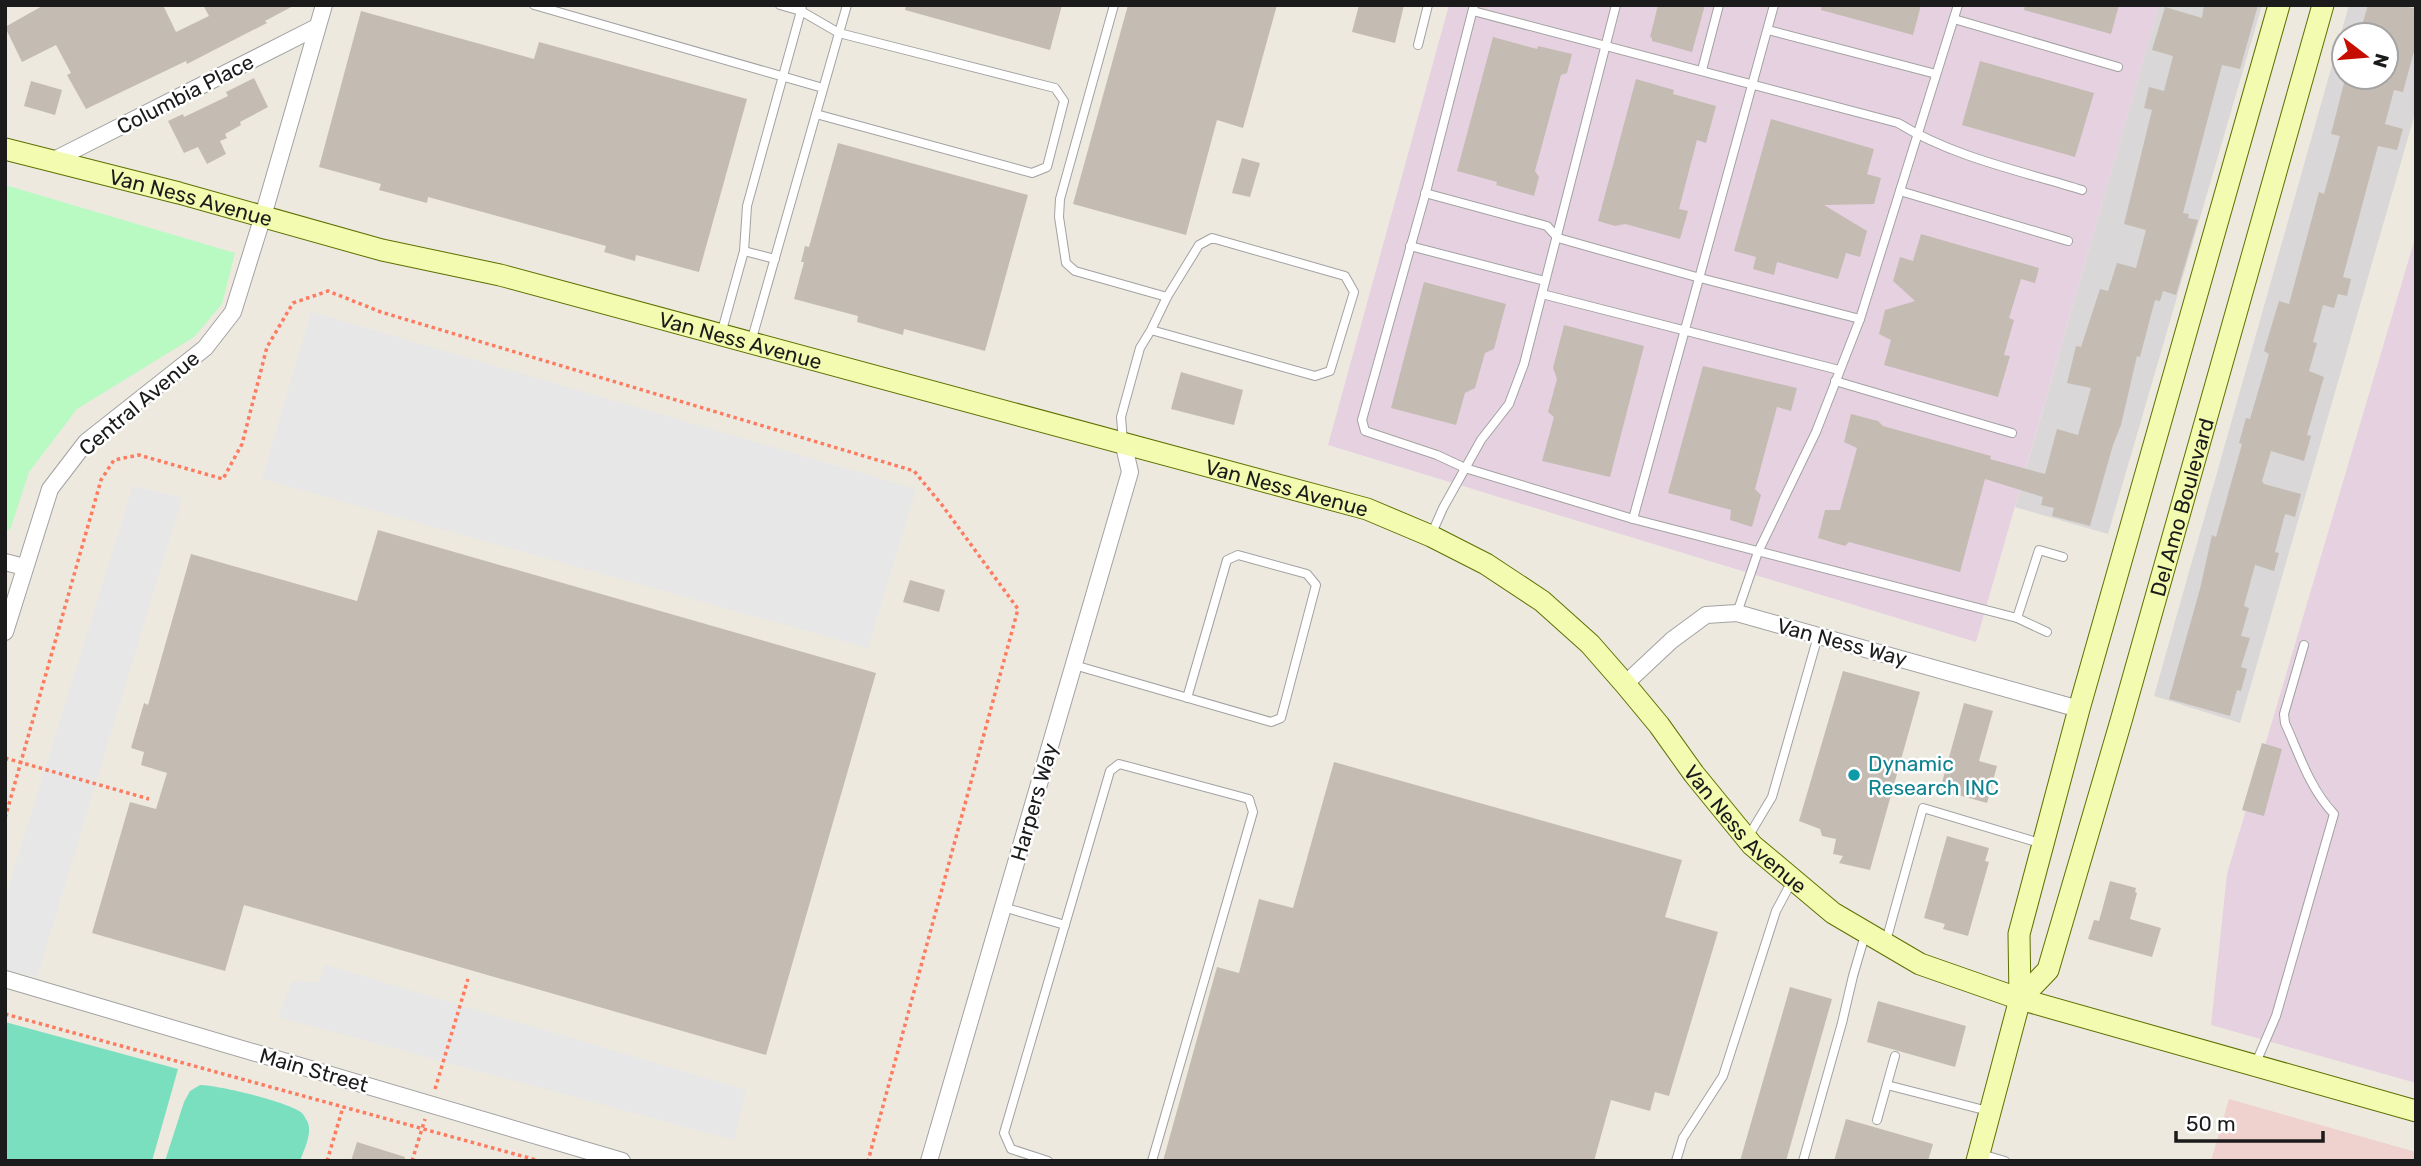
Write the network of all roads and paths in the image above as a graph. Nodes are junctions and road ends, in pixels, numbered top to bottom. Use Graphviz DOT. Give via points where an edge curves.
graph roads {
  1 [pos="324,5"];
  2 [pos="534,5"];
  3 [pos="780,5"];
  4 [pos="847,5"];
  5 [pos="1114,5"];
  6 [pos="1428,5"];
  7 [pos="1616,5"];
  8 [pos="1719,5"];
  9 [pos="1774,5"];
  10 [pos="1958,5"];
  11 [pos="2279,5"];
  12 [pos="2323,5"];
  13 [pos="802,8"];
  14 [pos="1474,8"];
  15 [pos="1954,19"];
  16 [pos="317,27"];
  17 [pos="1768,30"];
  18 [pos="839,33"];
  19 [pos="1418,45"];
  20 [pos="1605,45"];
  21 [pos="2118,67"];
  22 [pos="1702,70"];
  23 [pos="1936,74"];
  24 [pos="783,75"];
  25 [pos="1754,84"];
  26 [pos="823,88"];
  27 [pos="816,114"];
  28 [pos="1917,135"];
  29 [pos="5,149"];
  30 [pos="52,161"];
  31 [pos="2082,190"];
  32 [pos="1900,191"];
  33 [pos="1425,193"];
  34 [pos="263,216"];
  35 [pos="1558,238"];
  36 [pos="2068,241"];
  37 [pos="1410,246"];
  38 [pos="744,251"];
  39 [pos="775,259"];
  40 [pos="1700,278"];
  41 [pos="1545,281"];
  42 [pos="1542,294"];
  43 [pos="1167,297"];
  44 [pos="1860,319"];
  45 [pos="1151,330"];
  46 [pos="1686,330"];
  47 [pos="721,334"];
  48 [pos="751,342"];
  49 [pos="1839,370"];
  50 [pos="1835,381"];
  51 [pos="2011,433"];
  52 [pos="1123,442"];
  53 [pos="1465,468"];
  54 [pos="1633,519"];
  55 [pos="1432,536"];
  56 [pos="1758,552"];
  57 [pos="2063,557"];
  58 [pos="5,562"];
  59 [pos="24,567"];
  60 [pos="1737,613"];
  61 [pos="2017,618"];
  62 [pos="5,632"];
  63 [pos="2047,632"];
  64 [pos="1818,636"];
  65 [pos="2304,645"];
  66 [pos="1074,665"];
  67 [pos="1625,684"];
  68 [pos="1187,698"];
  69 [pos="2079,709"];
  70 [pos="5,758"];
  71 [pos="21,762"];
  72 [pos="149,799"];
  73 [pos="5,818"];
  74 [pos="1747,839"];
  75 [pos="2043,844"];
  76 [pos="1793,879"];
  77 [pos="1003,907"];
  78 [pos="1065,925"];
  79 [pos="1866,933"];
  80 [pos="1886,944"];
  81 [pos="5,979"];
  82 [pos="468,979"];
  83 [pos="2020,999"];
  84 [pos="5,1014"];
  85 [pos="1895,1056"];
  86 [pos="2255,1066"];
  87 [pos="1887,1085"];
  88 [pos="430,1103"];
  89 [pos="343,1107"];
  90 [pos="1991,1111"];
  91 [pos="2416,1111"];
  92 [pos="1877,1120"];
  93 [pos="422,1129"];
  94 [pos="1978,1157"];
  95 [pos="327,1161"];
  96 [pos="412,1161"];
  97 [pos="540,1161"];
  98 [pos="622,1161"];
  99 [pos="867,1161"];
  100 [pos="929,1161"];
  101 [pos="1048,1161"];
  102 [pos="1152,1161"];
  103 [pos="1676,1161"];
  104 [pos="1804,1161"];
  105 [pos="2005,1161"];
  1 -- 16 [label="street, Central Avenue"];
  2 -- 24 [label="lane"];
  3 -- 13 [label="lane"];
  4 -- 18 [label="lane"];
  5 -- 43 [label="lane" via="1060,199 1066,263 1075,271"];
  6 -- 19 [label="lane"];
  7 -- 20 [label="lane"];
  8 -- 22 [label="lane"];
  9 -- 17 [label="lane"];
  10 -- 15 [label="lane"];
  11 -- 69 [label="main road, Del Amo Boulevard"];
  12 -- 83 [label="main road, Del Amo Boulevard" via="2048,970"];
  13 -- 18 [label="lane"];
  13 -- 24 [label="lane"];
  14 -- 20 [label="lane"];
  14 -- 33 [label="lane"];
  15 -- 21 [label="lane"];
  15 -- 23 [label="lane"];
  16 -- 30 [label="street, Columbia Place"];
  16 -- 34 [label="street, Central Avenue"];
  17 -- 23 [label="lane"];
  17 -- 25 [label="lane"];
  18 -- 26 [label="lane"];
  18 -- 27 [label="lane" via="1055,88 1065,101 1047,167 1032,173"];
  20 -- 22 [label="lane"];
  20 -- 35 [label="lane"];
  22 -- 25 [label="lane"];
  23 -- 28 [label="lane"];
  24 -- 26 [label="lane"];
  24 -- 38 [label="lane" via="747,206"];
  25 -- 28 [label="lane" via="1898,123"];
  25 -- 40 [label="lane"];
  26 -- 27 [label="lane"];
  27 -- 39 [label="lane"];
  28 -- 31 [label="lane"];
  28 -- 32 [label="lane"];
  29 -- 30 [label="main road, Van Ness Avenue"];
  30 -- 34 [label="main road, Van Ness Avenue"];
  32 -- 36 [label="lane"];
  32 -- 44 [label="lane"];
  33 -- 35 [label="lane" via="1546,226"];
  33 -- 37 [label="lane"];
  34 -- 47 [label="main road, Van Ness Avenue"];
  34 -- 59 [label="street, Central Avenue" via="233,312 205,348 86,442 50,489"];
  35 -- 40 [label="lane"];
  35 -- 41 [label="lane"];
  37 -- 41 [label="lane"];
  37 -- 53 [label="lane" via="1362,420 1365,431"];
  38 -- 39 [label="lane"];
  38 -- 47 [label="lane"];
  39 -- 48 [label="lane"];
  40 -- 44 [label="lane"];
  40 -- 46 [label="lane"];
  41 -- 42 [label="lane"];
  42 -- 46 [label="lane"];
  42 -- 53 [label="lane" via="1509,404"];
  43 -- 45 [label="lane"];
  43 -- 45 [label="lane" via="1199,245 1212,239 1345,275 1354,292 1330,371 1315,376"];
  44 -- 49 [label="lane"];
  45 -- 52 [label="lane" via="1140,348 1121,417"];
  46 -- 49 [label="lane"];
  46 -- 54 [label="lane"];
  47 -- 48 [label="main road, Van Ness Avenue"];
  48 -- 52 [label="main road, Van Ness Avenue"];
  49 -- 50 [label="lane"];
  50 -- 51 [label="lane"];
  50 -- 56 [label="lane" via="1816,432"];
  52 -- 55 [label="main road, Van Ness Avenue" via="1367,509"];
  52 -- 66 [label="street, Harpers Way" via="1130,472"];
  53 -- 54 [label="lane"];
  53 -- 55 [label="lane"];
  54 -- 56 [label="lane"];
  55 -- 67 [label="main road, Van Ness Avenue" via="1542,601 1590,644"];
  56 -- 60 [label="lane"];
  56 -- 61 [label="lane"];
  57 -- 61 [label="lane" via="2039,550"];
  58 -- 59 [label="street"];
  59 -- 62 [label="street, Central Avenue"];
  60 -- 64 [label="street, Van Ness Way"];
  60 -- 67 [label="street, Van Ness Way" via="1706,615"];
  61 -- 63 [label="lane"];
  64 -- 69 [label="street, Van Ness Way"];
  64 -- 74 [label="lane" via="1772,797"];
  65 -- 86 [label="lane" via="2285,723 2312,783 2334,814 2276,1016"];
  66 -- 68 [label="lane"];
  66 -- 77 [label="street, Harpers Way"];
  67 -- 74 [label="main road, Van Ness Avenue"];
  68 -- 68 [label="lane" via="1271,722 1281,718 1317,584 1307,574 1238,555 1227,560"];
  69 -- 75 [label="main road, Del Amo Boulevard"];
  70 -- 71 [label="path"];
  71 -- 72 [label="path"];
  71 -- 73 [label="path"];
  71 -- 99 [label="path" via="101,480 114,460 139,454 223,479 242,444 267,347 293,303 328,291 381,312 914,471 1018,609"];
  74 -- 76 [label="main road, Van Ness Avenue"];
  75 -- 80 [label="lane" via="1923,808"];
  75 -- 83 [label="main road, Del Amo Boulevard" via="2019,934"];
  76 -- 79 [label="main road, Van Ness Avenue" via="1833,913"];
  76 -- 103 [label="lane" via="1776,911 1723,1076 1683,1138"];
  77 -- 78 [label="lane"];
  77 -- 100 [label="street, Harpers Way"];
  78 -- 101 [label="lane" via="1004,1133 1011,1149"];
  78 -- 102 [label="lane" via="1110,771 1119,764 1249,799 1253,812"];
  79 -- 80 [label="main road, Van Ness Avenue"];
  79 -- 104 [label="lane"];
  80 -- 83 [label="main road, Van Ness Avenue" via="1920,964"];
  81 -- 88 [label="street, Main Street"];
  82 -- 88 [label="path"];
  83 -- 86 [label="main road, Van Ness Avenue"];
  83 -- 90 [label="main road, Del Amo Boulevard"];
  84 -- 89 [label="path"];
  85 -- 87 [label="lane"];
  86 -- 91 [label="main road, Van Ness Avenue"];
  87 -- 90 [label="lane"];
  87 -- 92 [label="lane"];
  88 -- 93 [label="path"];
  88 -- 98 [label="street, Main Street"];
  89 -- 93 [label="path"];
  89 -- 95 [label="path"];
  90 -- 94 [label="main road, Del Amo Boulevard"];
  93 -- 96 [label="path"];
  93 -- 97 [label="path"];
  94 -- 105 [label="lane"];
}
